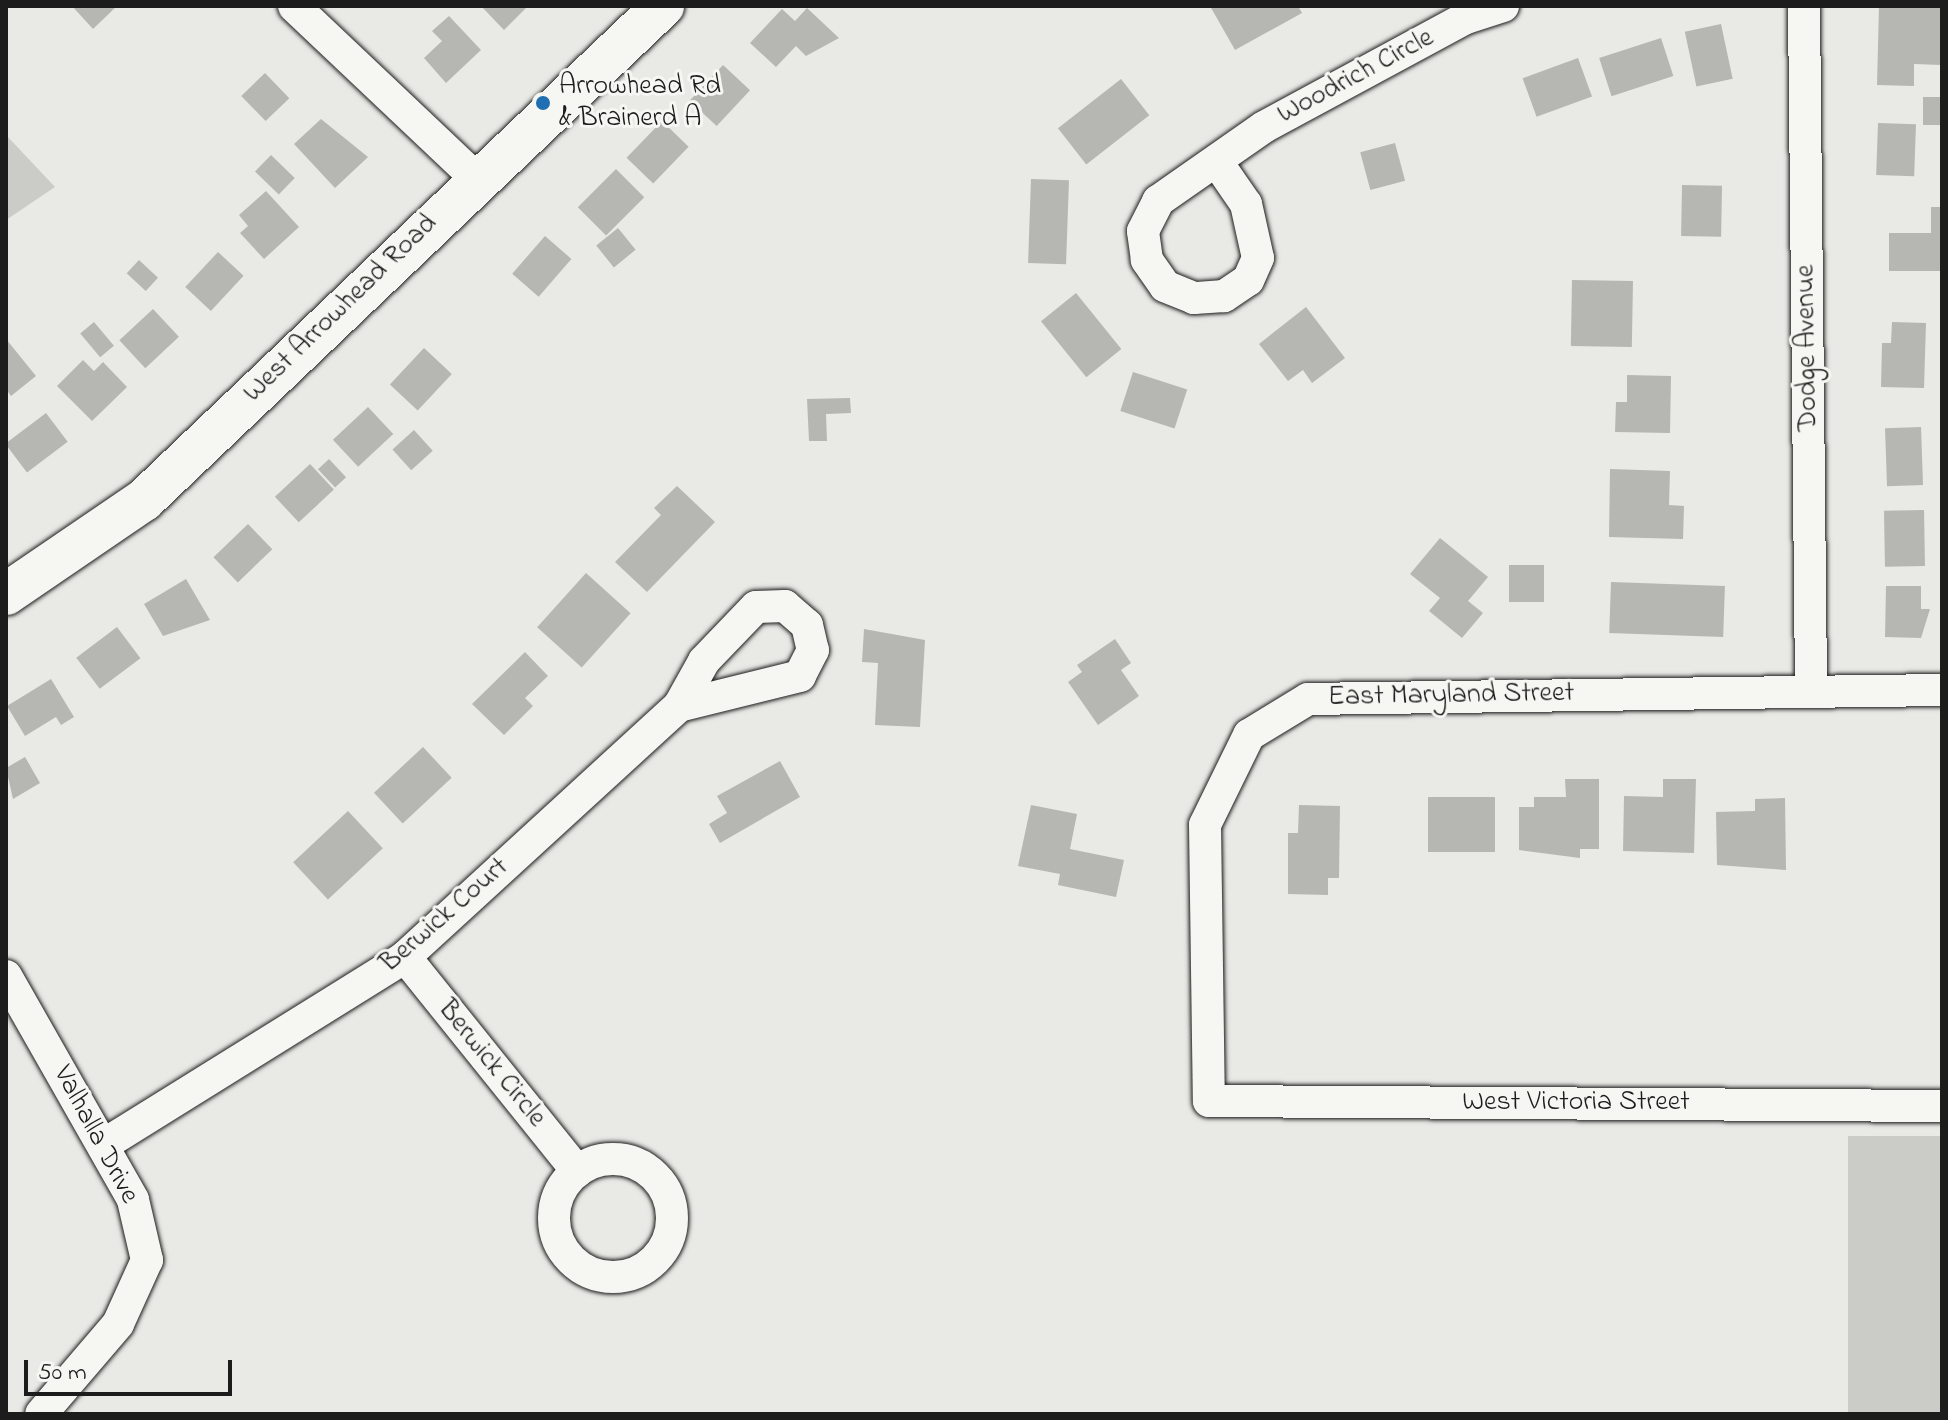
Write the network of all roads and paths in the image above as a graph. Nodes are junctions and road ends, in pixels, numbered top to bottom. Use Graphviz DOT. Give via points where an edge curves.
graph roads {
  1 [pos="294,6"];
  2 [pos="663,6"];
  3 [pos="1503,6"];
  4 [pos="1804,6"];
  5 [pos="1217,162"];
  6 [pos="476,178"];
  7 [pos="6,594"];
  8 [pos="1811,690"];
  9 [pos="1942,690"];
  10 [pos="679,706"];
  11 [pos="405,957"];
  12 [pos="6,976"];
  13 [pos="1209,1101"];
  14 [pos="1942,1106"];
  15 [pos="105,1144"];
  16 [pos="577,1171"];
  17 [pos="41,1414"];
  1 -- 6 [label="street"];
  2 -- 6 [label="street, West Arrowhead Road"];
  3 -- 5 [label="street, Woodrich Circle" via="1466,18 1264,127"];
  4 -- 8 [label="street, Dodge Avenue"];
  6 -- 7 [label="street, West Arrowhead Road" via="144,500"];
  8 -- 9 [label="street, East Maryland Street"];
  8 -- 13 [label="street, East Maryland Street" via="1308,699 1249,735 1205,825"];
  10 -- 11 [label="street, Berwick Court"];
  11 -- 15 [label="street, Berwick Court"];
  11 -- 16 [label="street, Berwick Circle"];
  12 -- 15 [label="street, Valhalla Drive"];
  13 -- 14 [label="street, West Victoria Street"];
  15 -- 17 [label="street, Valhalla Drive" via="133,1200 147,1260 118,1324"];
}
